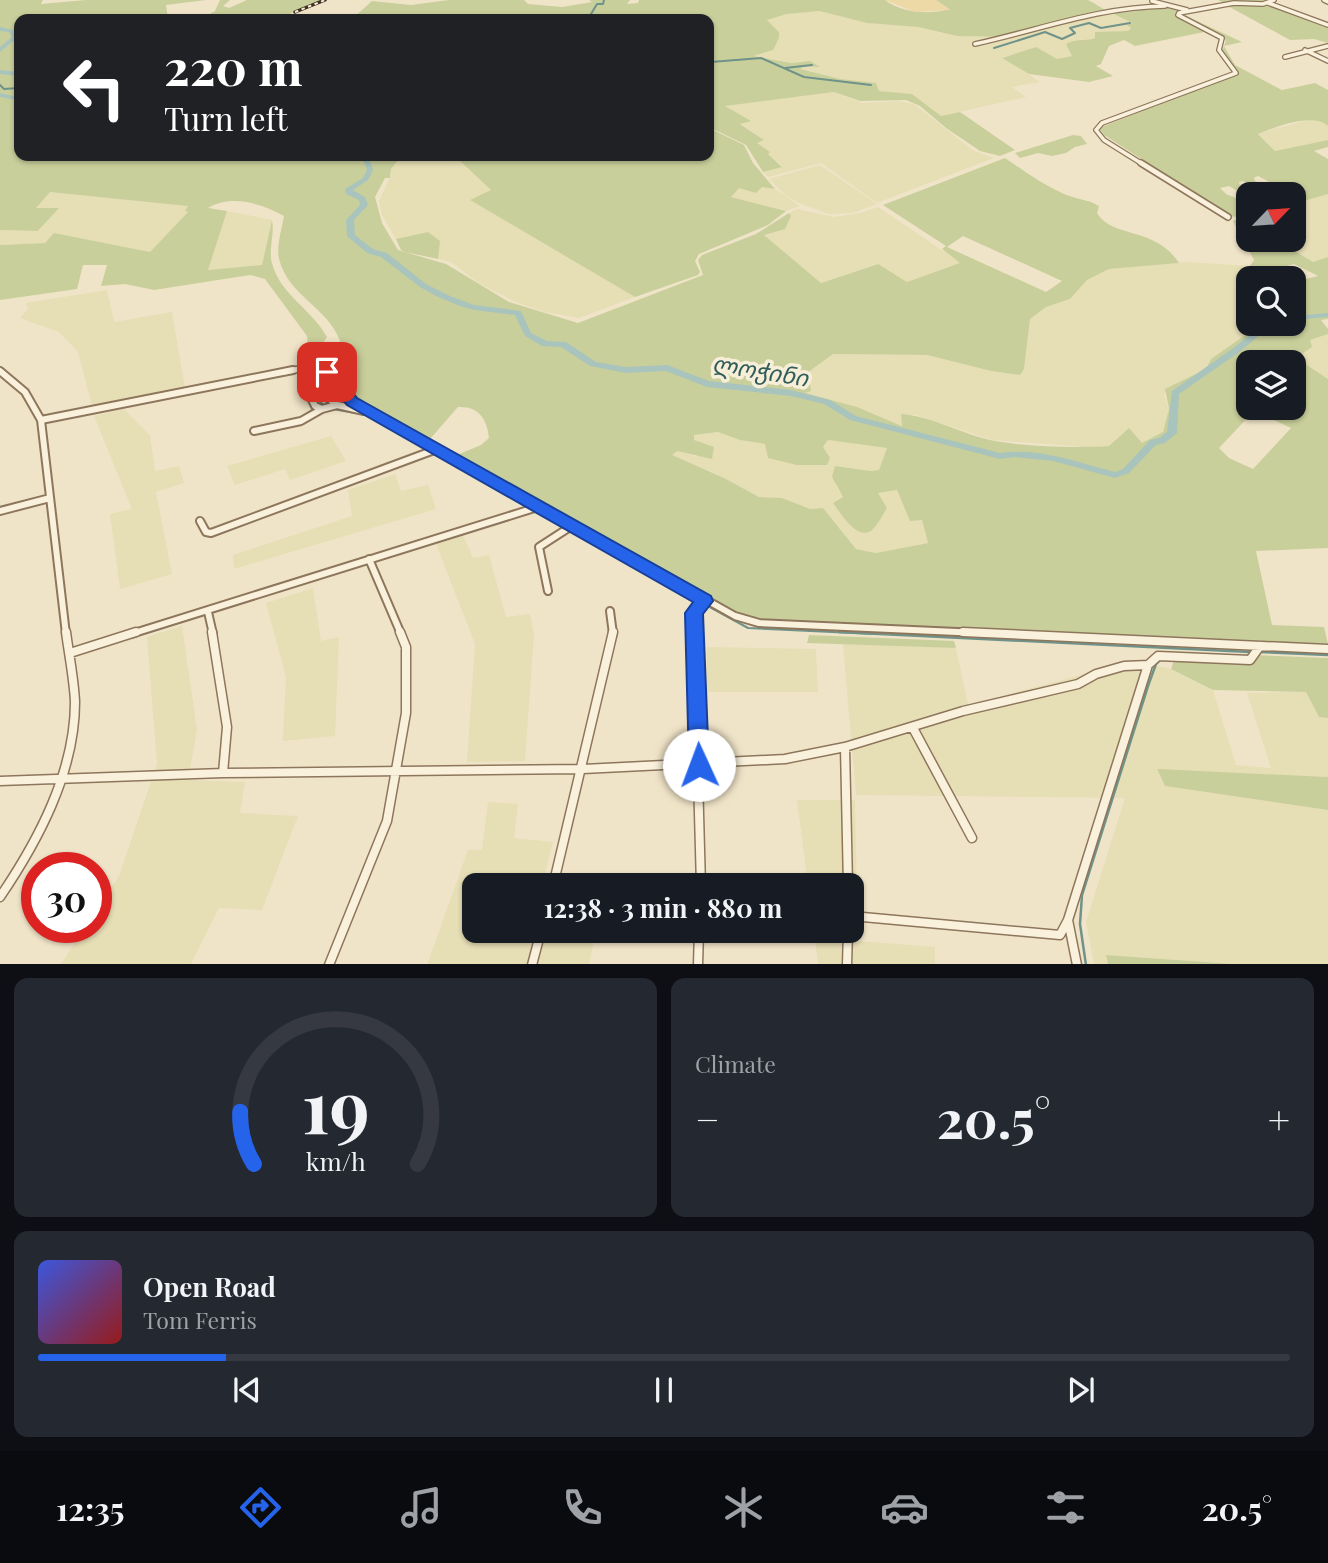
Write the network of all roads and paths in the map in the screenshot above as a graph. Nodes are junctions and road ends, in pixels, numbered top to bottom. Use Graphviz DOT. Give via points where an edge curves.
graph roads {
  1 [pos="1274,0"];
  2 [pos="1152,1"];
  3 [pos="1268,3"];
  4 [pos="1165,6"];
  5 [pos="1191,10"];
  6 [pos="1328,25"];
  7 [pos="975,44"];
  8 [pos="1328,46"];
  9 [pos="1305,50"];
  10 [pos="1285,57"];
  11 [pos="1328,61"];
  12 [pos="1228,218"];
  13 [pos="0,371"];
  14 [pos="337,405"];
  15 [pos="322,409"];
  16 [pos="374,414"];
  17 [pos="41,420"];
  18 [pos="254,431"];
  19 [pos="437,449"];
  20 [pos="50,498"];
  21 [pos="541,506"];
  22 [pos="0,511"];
  23 [pos="201,521"];
  24 [pos="573,525"];
  25 [pos="369,559"];
  26 [pos="548,591"];
  27 [pos="705,601"];
  28 [pos="610,611"];
  29 [pos="208,612"];
  30 [pos="1328,649"];
  31 [pos="1257,651"];
  32 [pos="70,653"];
  33 [pos="1148,665"];
  34 [pos="913,728"];
  35 [pos="845,747"];
  36 [pos="699,765"];
  37 [pos="583,769"];
  38 [pos="223,773"];
  39 [pos="397,773"];
  40 [pos="60,780"];
  41 [pos="0,781"];
  42 [pos="972,838"];
  43 [pos="556,873"];
  44 [pos="701,873"];
  45 [pos="848,873"];
  46 [pos="0,897"];
  47 [pos="864,917"];
  48 [pos="1068,920"];
  49 [pos="538,943"];
  50 [pos="699,943"];
  51 [pos="848,943"];
  52 [pos="329,964"];
  53 [pos="532,964"];
  54 [pos="698,964"];
  55 [pos="847,964"];
  56 [pos="1077,964"];
  1 -- 3 [label="street"];
  2 -- 4 [label="street"];
  3 -- 5 [label="street"];
  3 -- 6 [label="street"];
  4 -- 5 [label="street"];
  4 -- 7 [label="street" via="1099,12"];
  5 -- 12 [label="street" via="1178,15 1222,38 1219,50 1236,73 1102,123 1096,130 1104,140"];
  8 -- 9 [label="street"];
  9 -- 10 [label="street"];
  9 -- 11 [label="street"];
  13 -- 17 [label="street" via="19,383"];
  14 -- 15 [label="street"];
  14 -- 16 [label="street"];
  14 -- 16 [label="street" via="328,398 327,372 352,401"];
  15 -- 17 [label="street" via="310,398 315,366"];
  15 -- 18 [label="street" via="301,421"];
  16 -- 19 [label="street"];
  17 -- 20 [label="street"];
  19 -- 21 [label="street"];
  19 -- 23 [label="street" via="211,533"];
  20 -- 22 [label="street"];
  20 -- 32 [label="street"];
  21 -- 24 [label="street"];
  21 -- 25 [label="street"];
  24 -- 26 [label="street" via="539,547"];
  24 -- 27 [label="street"];
  25 -- 29 [label="street"];
  25 -- 39 [label="street" via="406,647 406,713"];
  27 -- 31 [label="street" via="760,623"];
  27 -- 36 [label="street" via="694,613"];
  28 -- 37 [label="street" via="614,630"];
  29 -- 32 [label="street"];
  29 -- 38 [label="street" via="227,727"];
  30 -- 31 [label="street"];
  31 -- 33 [label="street" via="1250,660 1167,655"];
  32 -- 40 [label="street" via="74,715"];
  33 -- 34 [label="street" via="1125,666 1077,684"];
  33 -- 48 [label="street"];
  34 -- 35 [label="street"];
  34 -- 42 [label="street"];
  35 -- 36 [label="street" via="785,759"];
  35 -- 45 [label="street"];
  36 -- 37 [label="street"];
  36 -- 44 [label="street"];
  37 -- 39 [label="street"];
  37 -- 43 [label="street"];
  38 -- 39 [label="street"];
  38 -- 40 [label="street"];
  39 -- 52 [label="street" via="387,821"];
  40 -- 41 [label="street"];
  40 -- 46 [label="street" via="31,851"];
  47 -- 48 [label="street" via="1060,935"];
  48 -- 56 [label="street"];
  49 -- 53 [label="street"];
  50 -- 54 [label="street"];
  51 -- 55 [label="street"];
}
